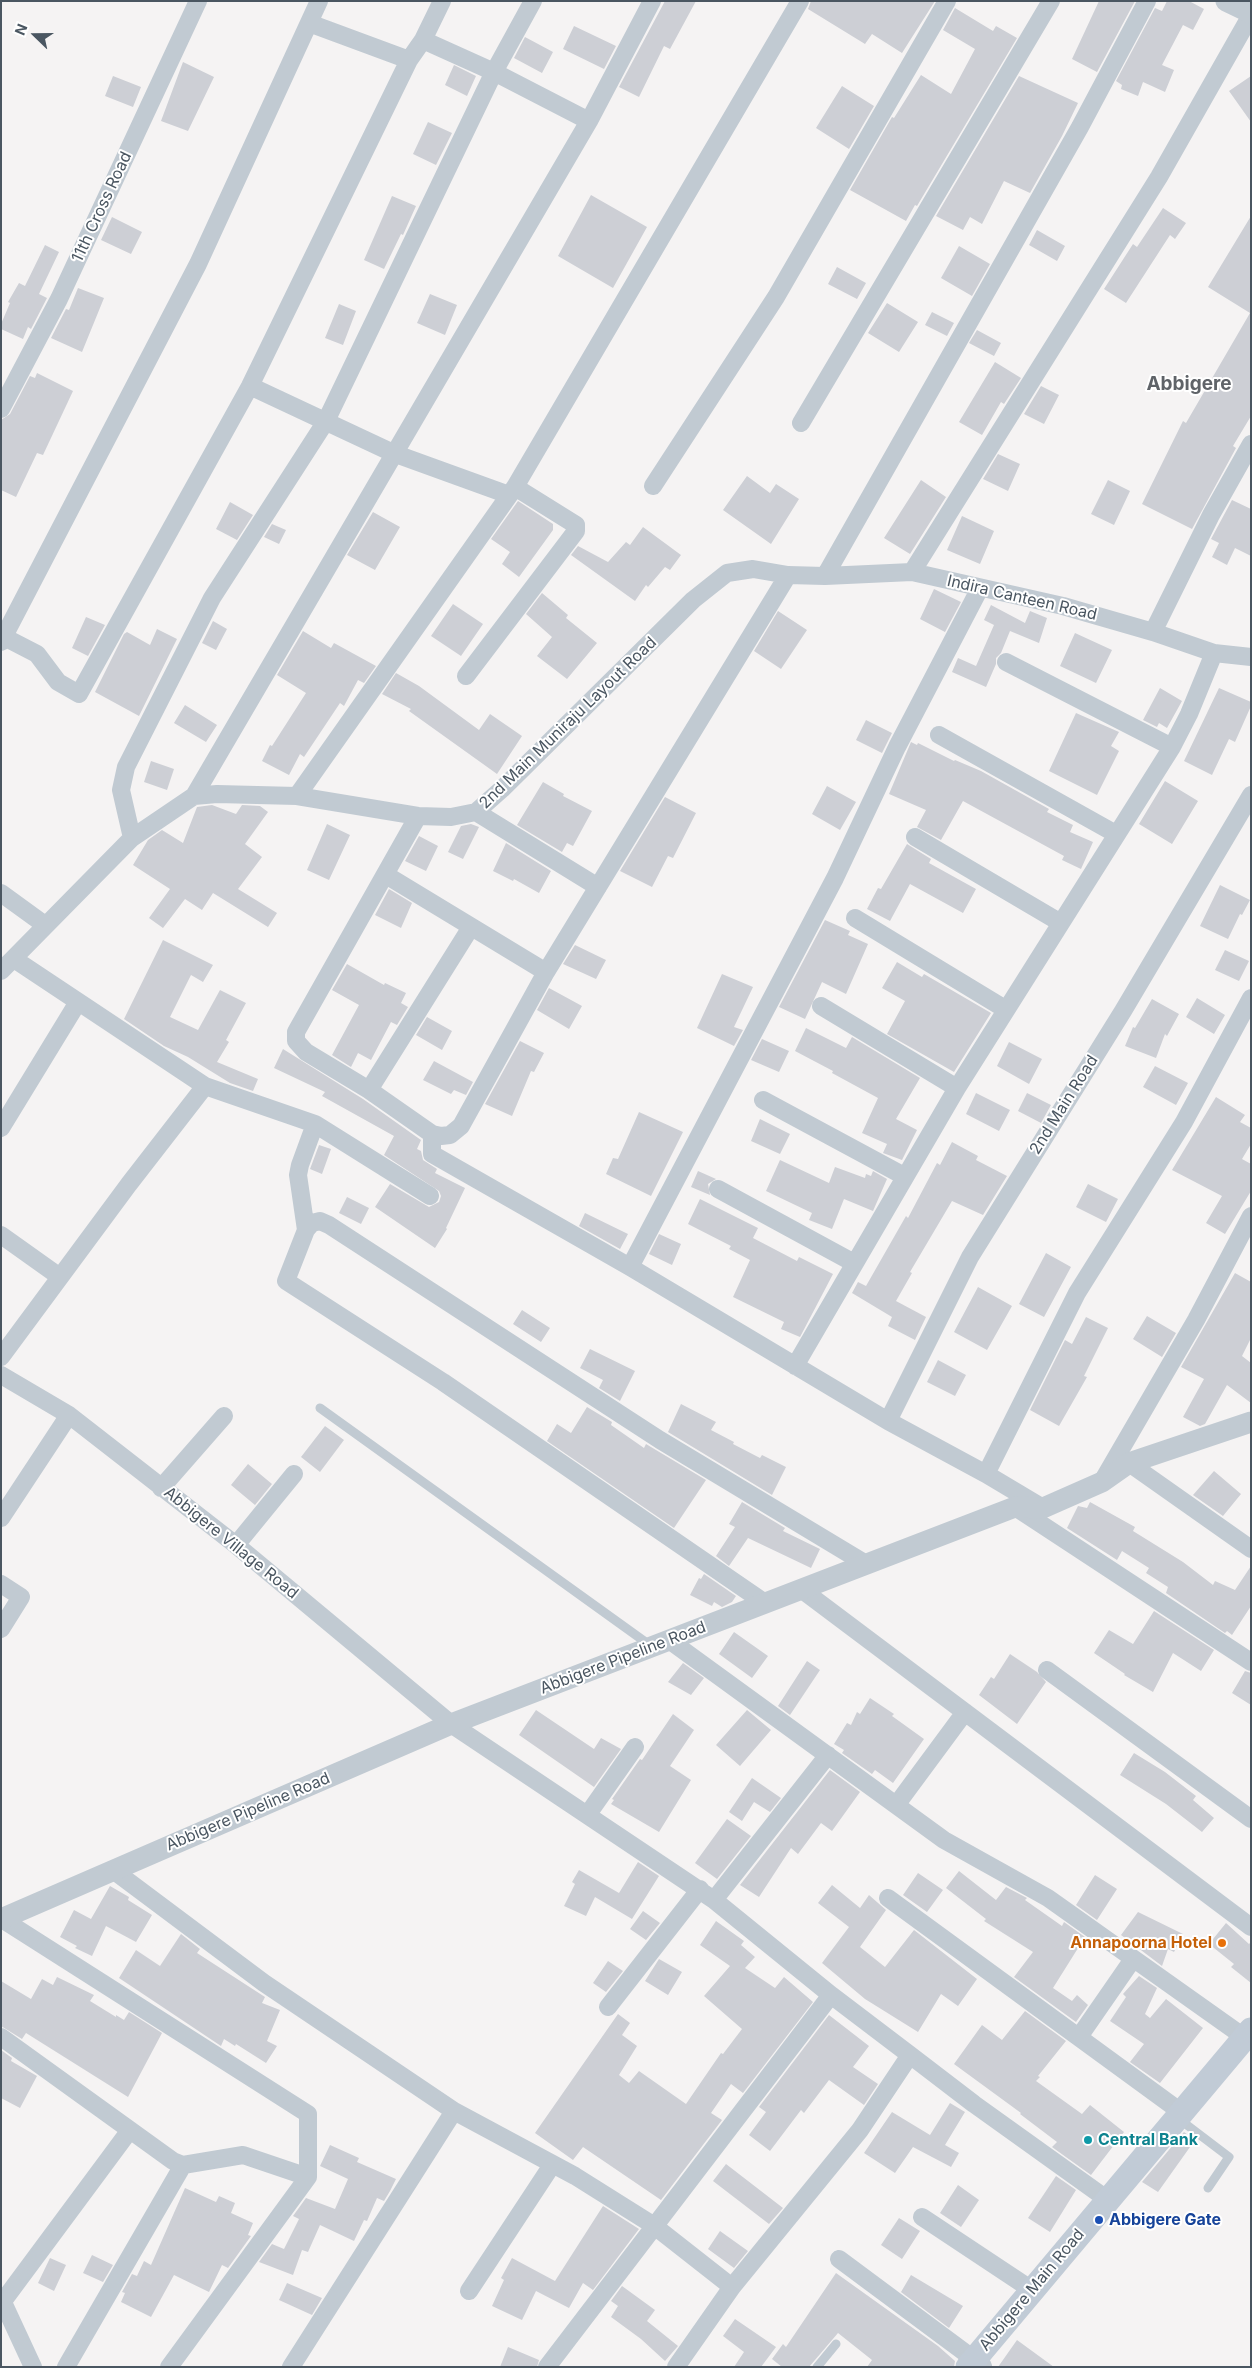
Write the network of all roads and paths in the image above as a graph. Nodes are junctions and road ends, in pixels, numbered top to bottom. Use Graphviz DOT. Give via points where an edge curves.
graph roads {
  1 [pos="198,1"];
  2 [pos="319,1"];
  3 [pos="442,1"];
  4 [pos="534,1"];
  5 [pos="652,1"];
  6 [pos="800,1"];
  7 [pos="947,1"];
  8 [pos="1051,1"];
  9 [pos="1147,1"];
  10 [pos="1226,1"];
  11 [pos="1251,14"];
  12 [pos="309,23"];
  13 [pos="423,40"];
  14 [pos="409,60"];
  15 [pos="494,72"];
  16 [pos="589,121"];
  17 [pos="250,386"];
  18 [pos="1,409"];
  19 [pos="326,421"];
  20 [pos="801,423"];
  21 [pos="1251,444"];
  22 [pos="394,453"];
  23 [pos="653,486"];
  24 [pos="512,491"];
  25 [pos="912,572"];
  26 [pos="788,575"];
  27 [pos="826,576"];
  28 [pos="980,588"];
  29 [pos="1153,632"];
  30 [pos="2,639"];
  31 [pos="1214,653"];
  32 [pos="1251,657"];
  33 [pos="1006,662"];
  34 [pos="466,676"];
  35 [pos="939,735"];
  36 [pos="1172,747"];
  37 [pos="1251,795"];
  38 [pos="194,796"];
  39 [pos="297,796"];
  40 [pos="476,812"];
  41 [pos="418,816"];
  42 [pos="1116,834"];
  43 [pos="916,837"];
  44 [pos="132,838"];
  45 [pos="386,876"];
  46 [pos="598,888"];
  47 [pos="1,893"];
  48 [pos="855,918"];
  49 [pos="1061,923"];
  50 [pos="45,925"];
  51 [pos="471,927"];
  52 [pos="7,965"];
  53 [pos="546,972"];
  54 [pos="1251,998"];
  55 [pos="78,1002"];
  56 [pos="821,1006"];
  57 [pos="1005,1009"];
  58 [pos="205,1086"];
  59 [pos="956,1088"];
  60 [pos="369,1090"];
  61 [pos="763,1100"];
  62 [pos="315,1124"];
  63 [pos="1,1128"];
  64 [pos="432,1134"];
  65 [pos="904,1176"];
  66 [pos="718,1189"];
  67 [pos="430,1196"];
  68 [pos="1251,1216"];
  69 [pos="306,1230"];
  70 [pos="1,1235"];
  71 [pos="854,1264"];
  72 [pos="630,1267"];
  73 [pos="60,1277"];
  74 [pos="1,1358"];
  75 [pos="795,1366"];
  76 [pos="1,1374"];
  77 [pos="320,1408"];
  78 [pos="69,1414"];
  79 [pos="224,1416"];
  80 [pos="888,1421"];
  81 [pos="1251,1422"];
  82 [pos="1129,1463"];
  83 [pos="294,1474"];
  84 [pos="986,1474"];
  85 [pos="1102,1482"];
  86 [pos="161,1488"];
  87 [pos="1015,1507"];
  88 [pos="1043,1508"];
  89 [pos="1,1518"];
  90 [pos="236,1545"];
  91 [pos="1251,1549"];
  92 [pos="866,1564"];
  93 [pos="1,1584"];
  94 [pos="802,1589"];
  95 [pos="765,1603"];
  96 [pos="1,1630"];
  97 [pos="660,1643"];
  98 [pos="1251,1662"];
  99 [pos="1047,1670"];
  100 [pos="965,1712"];
  101 [pos="451,1724"];
  102 [pos="635,1748"];
  103 [pos="828,1755"];
  104 [pos="897,1804"];
  105 [pos="588,1814"];
  106 [pos="1251,1820"];
  107 [pos="113,1870"];
  108 [pos="707,1894"];
  109 [pos="888,1898"];
  110 [pos="2,1919"];
  111 [pos="1251,1926"];
  112 [pos="1134,1958"];
  113 [pos="831,1995"];
  114 [pos="608,2007"];
  115 [pos="1248,2033"];
  116 [pos="1,2037"];
  117 [pos="1079,2038"];
  118 [pos="910,2055"];
  119 [pos="454,2111"];
  120 [pos="1179,2115"];
  121 [pos="130,2130"];
  122 [pos="552,2165"];
  123 [pos="183,2166"];
  124 [pos="308,2177"];
  125 [pos="1208,2188"];
  126 [pos="1108,2200"];
  127 [pos="922,2216"];
  128 [pos="653,2225"];
  129 [pos="839,2259"];
  130 [pos="732,2287"];
  131 [pos="1032,2290"];
  132 [pos="469,2291"];
  133 [pos="2,2301"];
  134 [pos="836,2344"];
  135 [pos="976,2364"];
  136 [pos="33,2367"];
  137 [pos="66,2367"];
  138 [pos="170,2367"];
  139 [pos="291,2367"];
  140 [pos="547,2367"];
  141 [pos="676,2367"];
  142 [pos="817,2367"];
  1 -- 18 [label="street, 11th Cross Road" via="59,299"];
  2 -- 12 [label="street"];
  3 -- 13 [label="street"];
  4 -- 15 [label="street"];
  5 -- 16 [label="street"];
  6 -- 24 [label="street"];
  7 -- 23 [label="street" via="776,297"];
  8 -- 20 [label="street"];
  9 -- 27 [label="street" via="1075,136"];
  10 -- 11 [label="street"];
  11 -- 25 [label="street" via="1159,177"];
  12 -- 14 [label="street"];
  12 -- 30 [label="street" via="198,264"];
  13 -- 14 [label="street"];
  13 -- 15 [label="street"];
  14 -- 17 [label="street"];
  15 -- 16 [label="street"];
  15 -- 19 [label="street"];
  16 -- 22 [label="street"];
  17 -- 19 [label="street"];
  17 -- 30 [label="street" via="79,694 58,682 37,654"];
  19 -- 22 [label="street"];
  19 -- 44 [label="street" via="212,598 126,767 121,790"];
  21 -- 29 [label="street"];
  22 -- 24 [label="street"];
  22 -- 38 [label="street"];
  24 -- 34 [label="street" via="576,525 576,530"];
  24 -- 39 [label="street"];
  25 -- 27 [label="street, Indira Canteen Road"];
  25 -- 28 [label="street, Indira Canteen Road"];
  26 -- 27 [label="street, Indira Canteen Road"];
  26 -- 40 [label="street, 2nd Main Muniraju Layout Road" via="753,569 727,573 693,600"];
  26 -- 46 [label="street"];
  28 -- 29 [label="street, Indira Canteen Road" via="1063,606"];
  28 -- 72 [label="street" via="897,747 835,878"];
  29 -- 31 [label="street, Indira Canteen Road"];
  31 -- 32 [label="street, Indira Canteen Road"];
  31 -- 36 [label="street"];
  33 -- 36 [label="street"];
  35 -- 42 [label="street"];
  36 -- 42 [label="street"];
  37 -- 80 [label="street, 2nd Main Road" via="1132,996 970,1258"];
  38 -- 39 [label="street, 2nd Main Muniraju Layout Road"];
  38 -- 44 [label="street, 2nd Main Muniraju Layout Road"];
  39 -- 41 [label="street, 2nd Main Muniraju Layout Road"];
  40 -- 41 [label="street, 2nd Main Muniraju Layout Road" via="451,817"];
  40 -- 46 [label="street"];
  41 -- 45 [label="street"];
  42 -- 49 [label="street"];
  43 -- 49 [label="street"];
  44 -- 50 [label="street, 2nd Main Muniraju Layout Road"];
  45 -- 51 [label="street"];
  45 -- 60 [label="street" via="296,1032 296,1042 306,1052"];
  46 -- 53 [label="street"];
  47 -- 50 [label="street"];
  48 -- 57 [label="street"];
  49 -- 57 [label="street"];
  50 -- 52 [label="street"];
  51 -- 53 [label="street"];
  51 -- 60 [label="street"];
  52 -- 55 [label="street"];
  53 -- 64 [label="street" via="461,1126 450,1135"];
  54 -- 84 [label="street" via="1184,1122 1077,1293"];
  55 -- 58 [label="street"];
  55 -- 63 [label="street"];
  56 -- 59 [label="street"];
  57 -- 59 [label="street"];
  58 -- 62 [label="street"];
  58 -- 73 [label="street"];
  59 -- 65 [label="street"];
  60 -- 64 [label="street"];
  61 -- 65 [label="street"];
  62 -- 67 [label="street"];
  62 -- 69 [label="street" via="298,1175"];
  64 -- 72 [label="street" via="432,1154"];
  65 -- 71 [label="street"];
  66 -- 71 [label="street"];
  68 -- 85 [label="street" via="1196,1320"];
  69 -- 92 [label="street" via="312,1223 320,1221 330,1225 660,1440"];
  69 -- 95 [label="street" via="286,1282 443,1382"];
  70 -- 73 [label="street"];
  71 -- 75 [label="street"];
  72 -- 75 [label="street"];
  73 -- 74 [label="street"];
  75 -- 80 [label="street"];
  76 -- 78 [label="street, Abbigere Village Road"];
  77 -- 97 [label="lane"];
  78 -- 86 [label="street, Abbigere Village Road"];
  78 -- 89 [label="street"];
  79 -- 86 [label="street"];
  80 -- 84 [label="street"];
  81 -- 82 [label="street, Abbigere Pipeline Road"];
  82 -- 85 [label="street, Abbigere Pipeline Road"];
  82 -- 91 [label="street"];
  83 -- 90 [label="street"];
  84 -- 88 [label="street"];
  85 -- 88 [label="street, Abbigere Pipeline Road"];
  86 -- 90 [label="street, Abbigere Village Road"];
  87 -- 88 [label="street, Abbigere Pipeline Road"];
  87 -- 92 [label="street, Abbigere Pipeline Road"];
  87 -- 98 [label="street"];
  90 -- 101 [label="street, Abbigere Village Road"];
  92 -- 94 [label="street, Abbigere Pipeline Road"];
  93 -- 96 [label="street" via="21,1597"];
  94 -- 95 [label="street, Abbigere Pipeline Road"];
  94 -- 100 [label="street"];
  95 -- 97 [label="street, Abbigere Pipeline Road"];
  97 -- 101 [label="street, Abbigere Pipeline Road"];
  97 -- 103 [label="street"];
  99 -- 106 [label="street"];
  100 -- 104 [label="street"];
  100 -- 111 [label="street"];
  101 -- 105 [label="street, Abbigere Village Road"];
  101 -- 107 [label="street, Abbigere Pipeline Road"];
  102 -- 105 [label="street"];
  103 -- 104 [label="street"];
  103 -- 108 [label="street"];
  104 -- 112 [label="street" via="944,1840 1048,1898"];
  105 -- 108 [label="street, Abbigere Village Road"];
  107 -- 110 [label="street, Abbigere Pipeline Road"];
  107 -- 119 [label="street" via="264,1983"];
  108 -- 113 [label="street, Abbigere Village Road"];
  108 -- 114 [label="street"];
  109 -- 117 [label="street"];
  110 -- 124 [label="street" via="308,2114"];
  112 -- 115 [label="street"];
  112 -- 117 [label="street"];
  113 -- 118 [label="street, Abbigere Village Road"];
  113 -- 128 [label="street"];
  115 -- 120 [label="main road, Abbigere Main Road"];
  116 -- 121 [label="street"];
  117 -- 120 [label="street"];
  118 -- 126 [label="street, Abbigere Village Road"];
  118 -- 130 [label="street" via="860,2130"];
  119 -- 122 [label="street"];
  119 -- 139 [label="street"];
  120 -- 125 [label="lane" via="1229,2157"];
  120 -- 126 [label="main road, Abbigere Main Road"];
  121 -- 123 [label="street"];
  121 -- 133 [label="street"];
  122 -- 128 [label="street"];
  122 -- 132 [label="street"];
  123 -- 124 [label="street" via="243,2155"];
  123 -- 137 [label="street"];
  124 -- 138 [label="street"];
  126 -- 131 [label="main road, Abbigere Main Road"];
  127 -- 131 [label="street"];
  128 -- 130 [label="street"];
  128 -- 140 [label="street"];
  129 -- 135 [label="street"];
  130 -- 141 [label="street"];
  131 -- 135 [label="main road, Abbigere Main Road"];
  133 -- 136 [label="street"];
  134 -- 142 [label="lane"];
}
